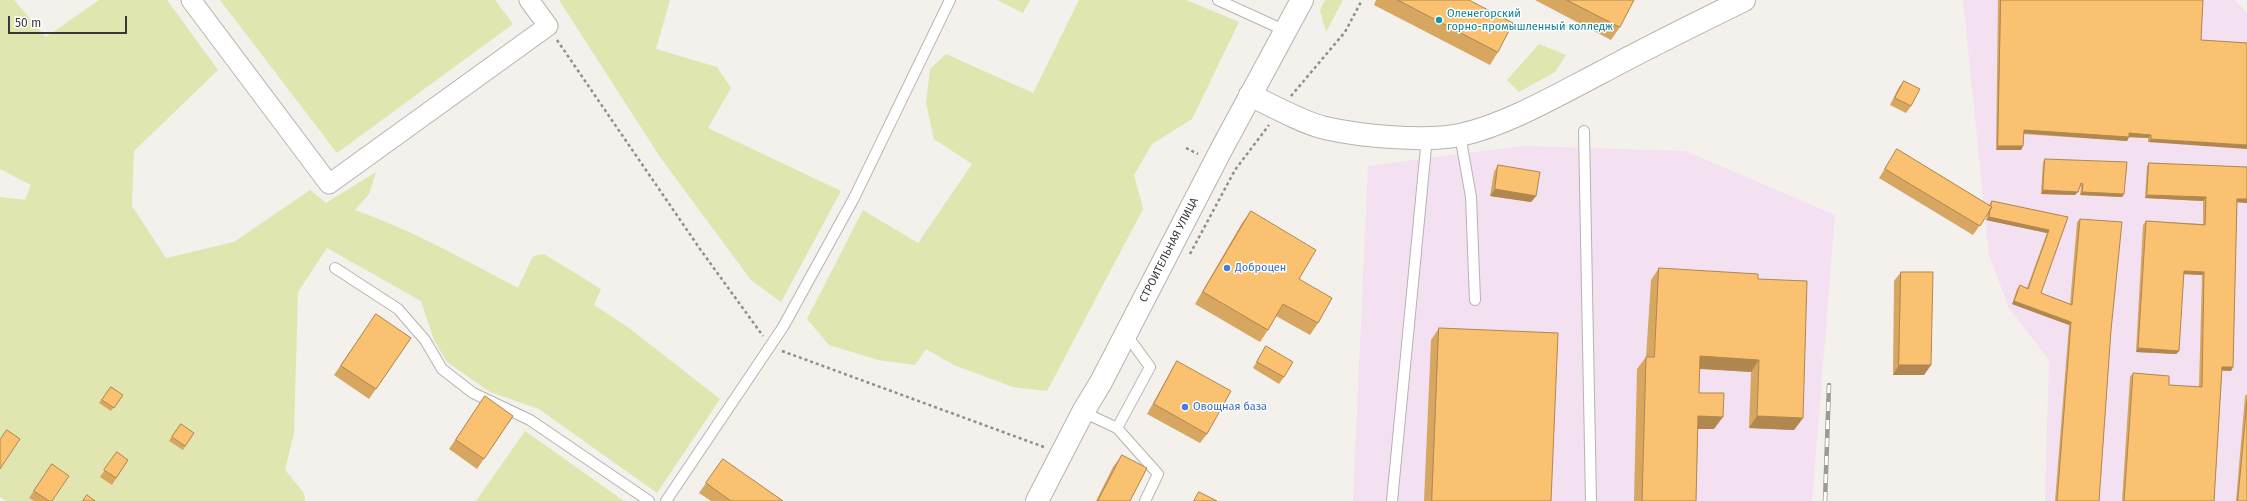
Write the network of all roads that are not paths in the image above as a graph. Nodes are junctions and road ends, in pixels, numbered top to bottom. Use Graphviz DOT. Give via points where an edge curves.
graph roads {
  1 [pos="191,0"];
  2 [pos="530,0"];
  3 [pos="950,0"];
  4 [pos="1218,0"];
  5 [pos="1302,0"];
  6 [pos="1744,0"];
  7 [pos="1286,31"];
  8 [pos="1250,95"];
  9 [pos="1584,131"];
  10 [pos="1460,135"];
  11 [pos="1427,137"];
  12 [pos="335,268"];
  13 [pos="1475,300"];
  14 [pos="1126,334"];
  15 [pos="1084,412"];
  16 [pos="1117,428"];
  17 [pos="649,501"];
  18 [pos="666,501"];
  19 [pos="1037,501"];
  20 [pos="1145,501"];
  21 [pos="1392,501"];
  22 [pos="1591,501"];
  1 -- 2 [label="street" via="329,184 548,26"];
  3 -- 18 [label="lane" via="854,198 783,327"];
  4 -- 7 [label="lane"];
  5 -- 7 [label="street, СТРОИТЕЛЬНАЯ УЛИЦА"];
  6 -- 10 [label="street" via="1552,98 1501,121"];
  7 -- 8 [label="street, СТРОИТЕЛЬНАЯ УЛИЦА"];
  8 -- 11 [label="street" via="1324,128 1380,136"];
  8 -- 14 [label="street, СТРОИТЕЛЬНАЯ УЛИЦА"];
  9 -- 22 [label="lane"];
  10 -- 11 [label="street"];
  10 -- 13 [label="lane" via="1471,197"];
  11 -- 21 [label="lane"];
  12 -- 17 [label="lane" via="398,309 425,340 442,369 473,393 530,420"];
  14 -- 15 [label="street, СТРОИТЕЛЬНАЯ УЛИЦА"];
  14 -- 16 [label="lane" via="1150,367"];
  15 -- 16 [label="lane"];
  15 -- 19 [label="street, СТРОИТЕЛЬНАЯ УЛИЦА"];
  16 -- 20 [label="lane" via="1158,474"];
}
